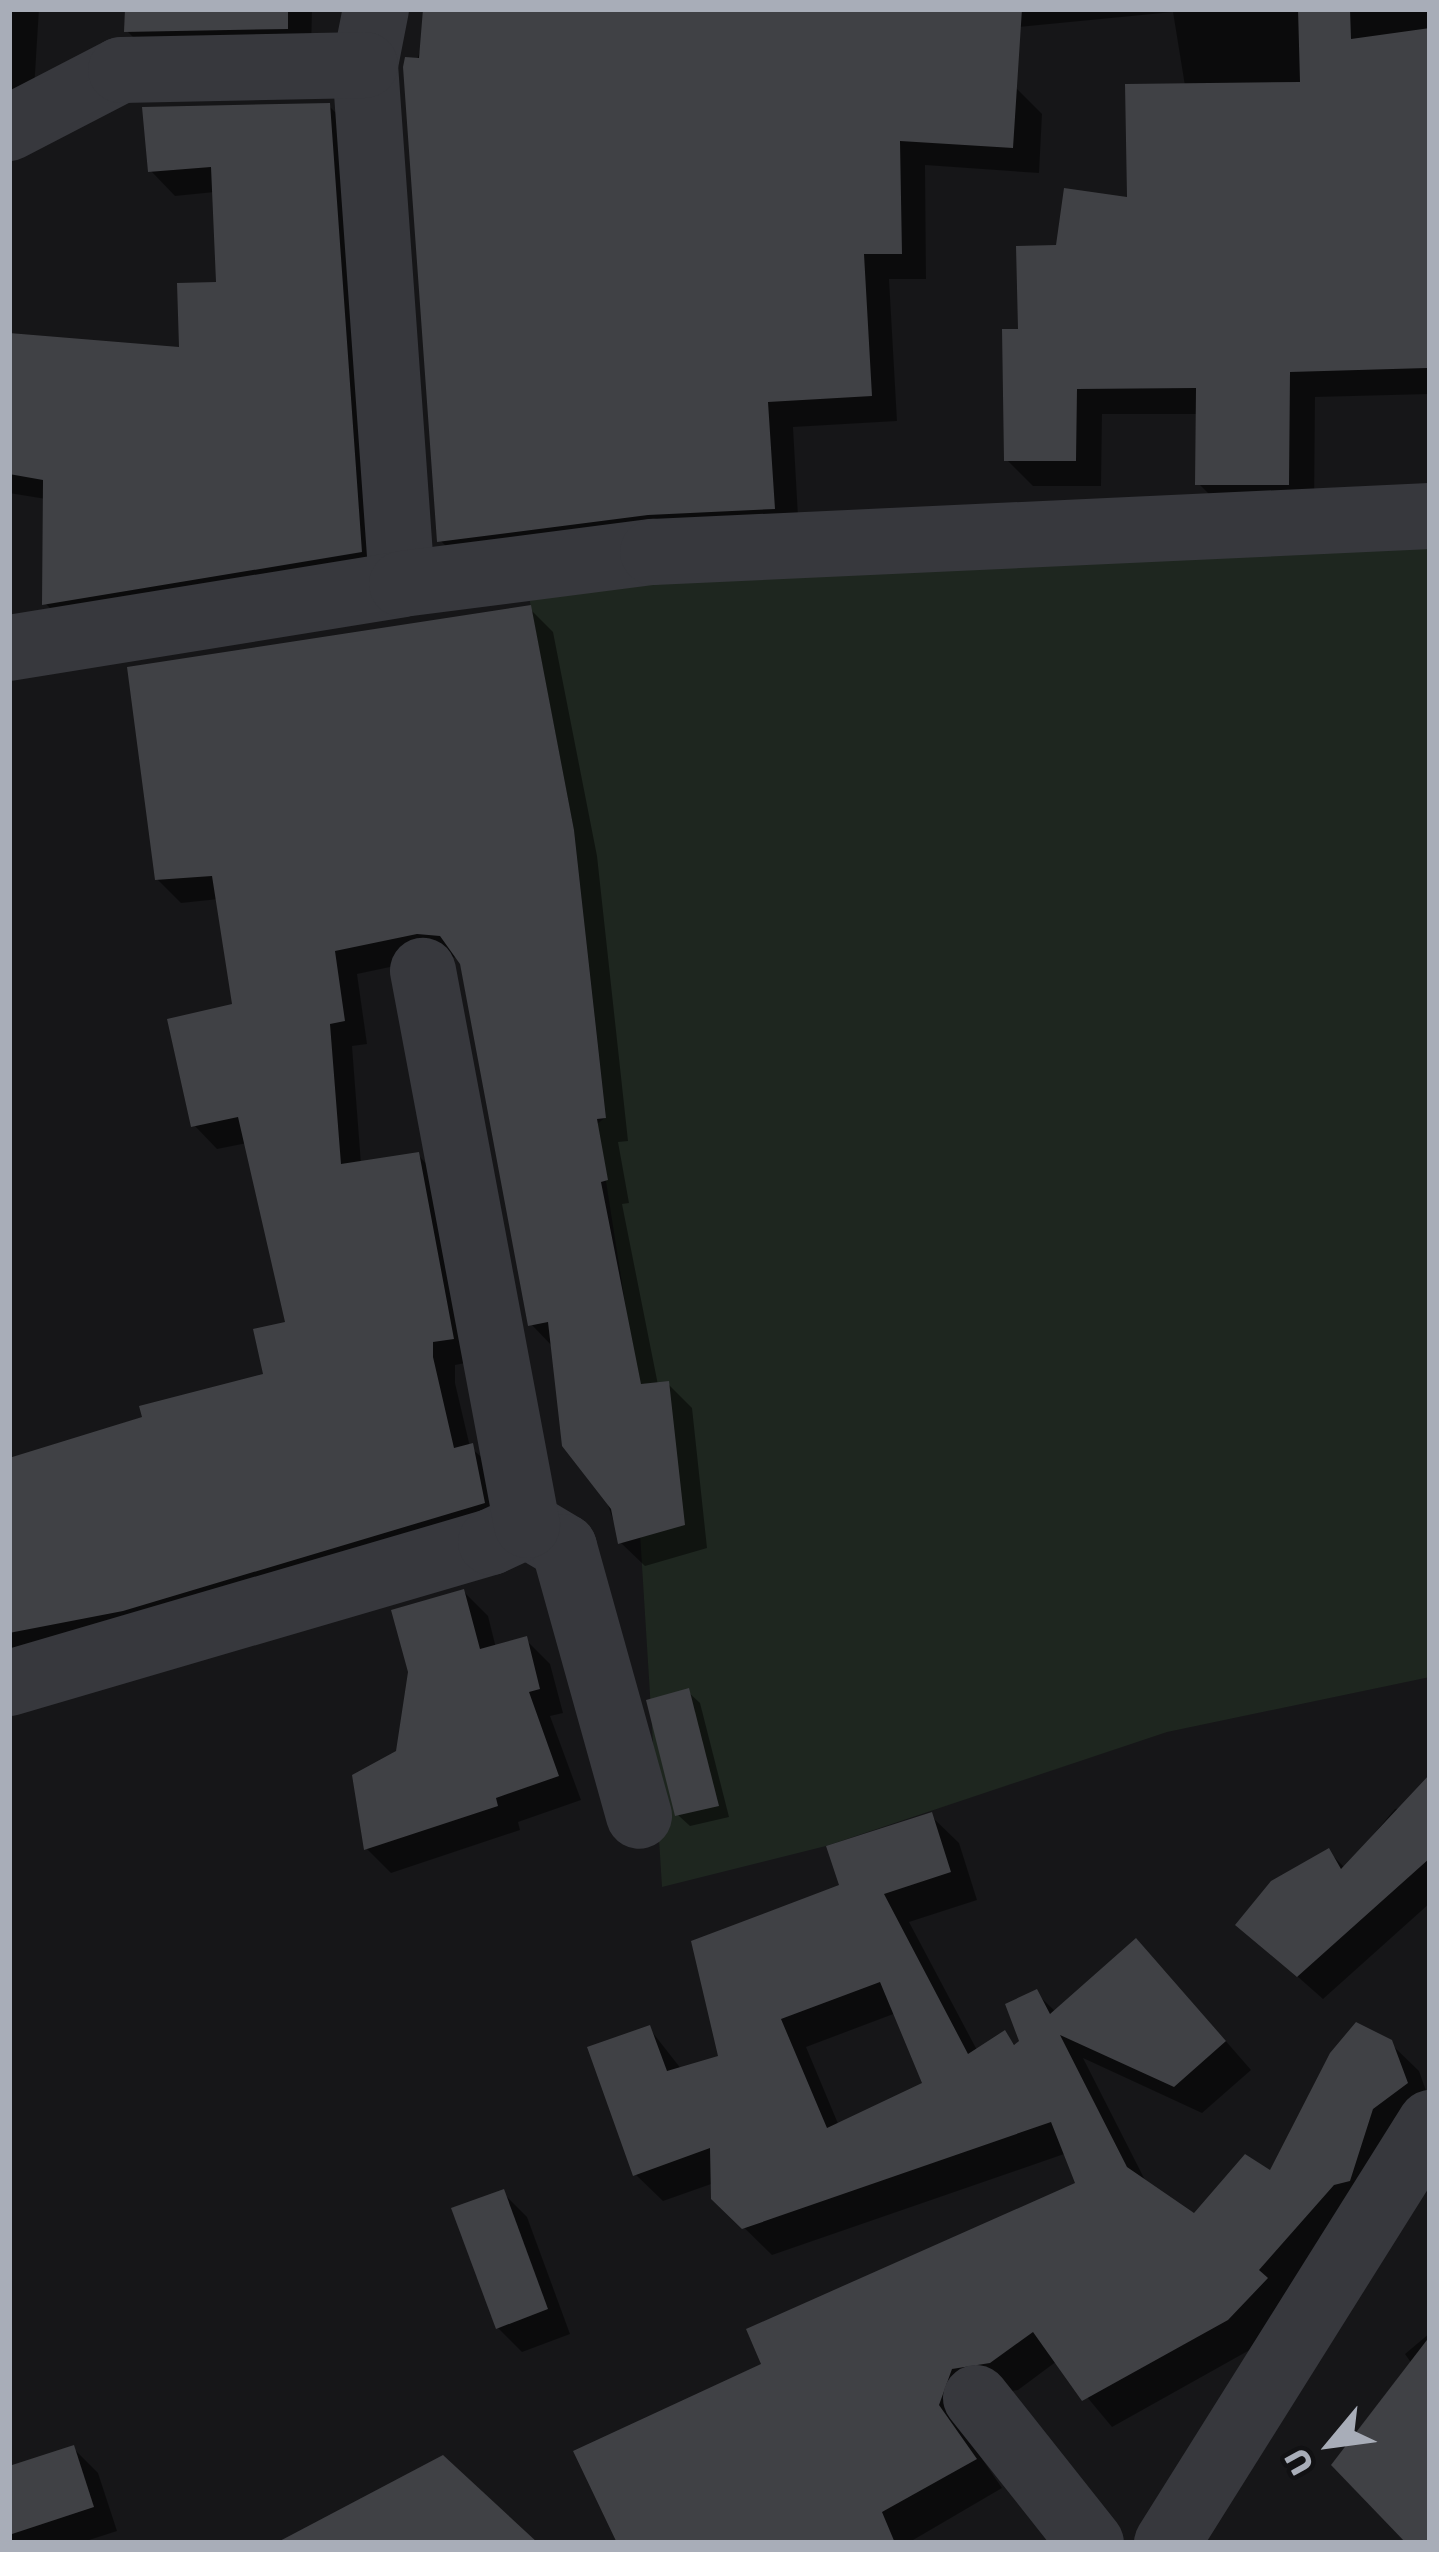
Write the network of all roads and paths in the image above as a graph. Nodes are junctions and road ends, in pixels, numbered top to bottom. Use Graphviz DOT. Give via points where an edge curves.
graph roads {
  1 [pos="370,37"];
  2 [pos="9,128"];
  3 [pos="1430,516"];
  4 [pos="401,584"];
  5 [pos="9,648"];
  6 [pos="423,971"];
  7 [pos="527,1525"];
  8 [pos="9,1684"];
  9 [pos="639,1816"];
  10 [pos="1430,2123"];
  11 [pos="976,2398"];
  12 [pos="1091,2543"];
  13 [pos="1167,2543"];
  1 -- 2 [label="street" via="121,70"];
  1 -- 4 [label="street"];
  3 -- 4 [label="street" via="653,552"];
  4 -- 5 [label="street"];
  6 -- 7 [label="street"];
  7 -- 8 [label="street"];
  7 -- 9 [label="street" via="564,1546"];
  10 -- 13 [label="street"];
  11 -- 12 [label="street"];
}
